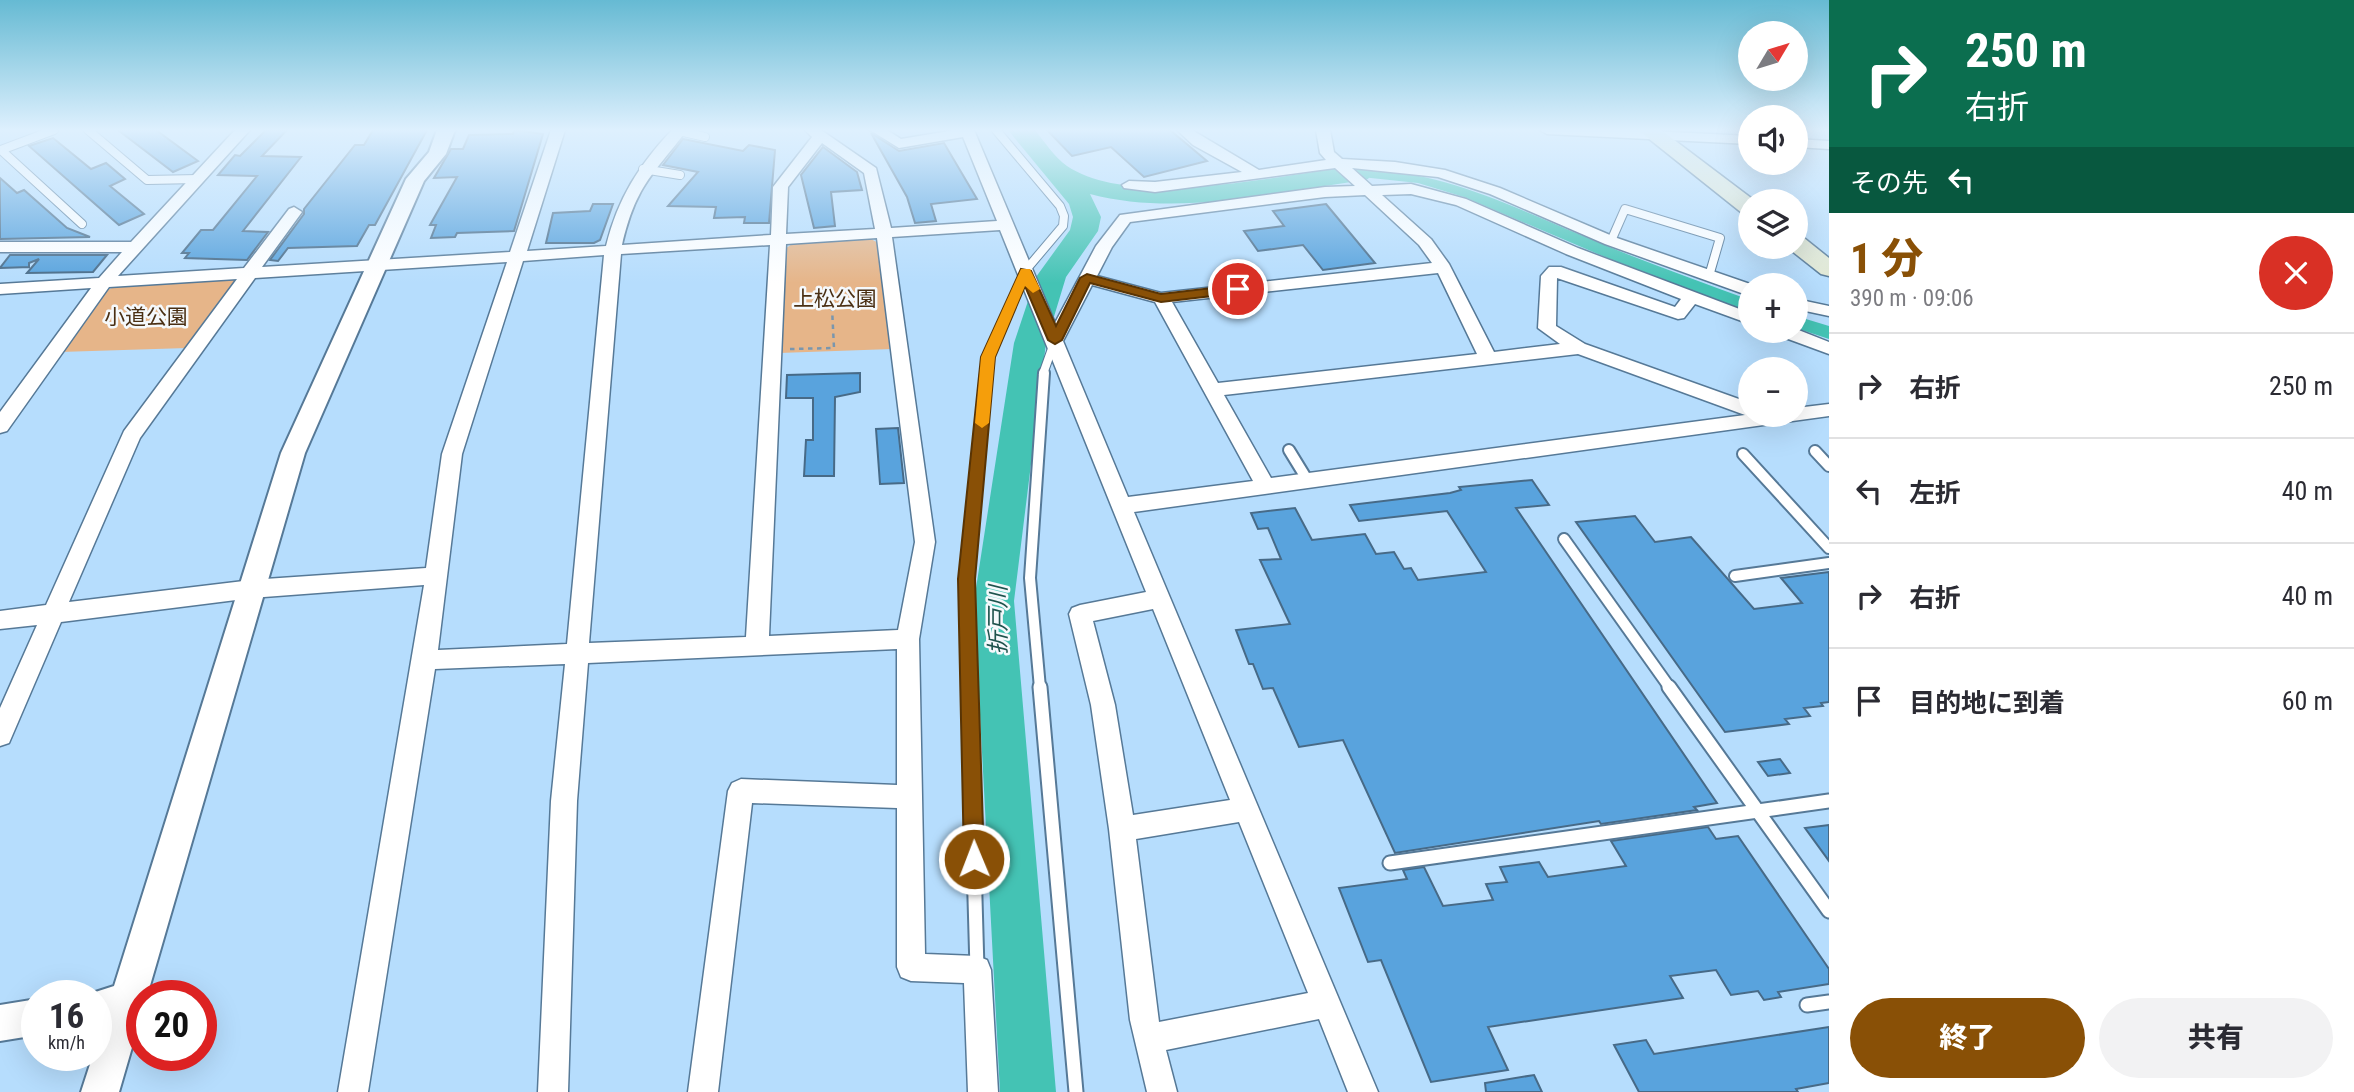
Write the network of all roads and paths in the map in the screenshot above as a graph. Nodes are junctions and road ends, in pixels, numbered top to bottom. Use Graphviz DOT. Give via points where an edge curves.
graph roads {
  1 [pos="34,181"];
  2 [pos="196,181"];
  3 [pos="414,181"];
  4 [pos="541,181"];
  5 [pos="635,181"];
  6 [pos="785,181"];
  7 [pos="873,181"];
  8 [pos="988,181"];
  9 [pos="1039,181"];
  10 [pos="1210,181"];
  11 [pos="1357,181"];
  12 [pos="1464,181"];
  13 [pos="1718,181"];
  14 [pos="1129,185"];
  15 [pos="1363,187"];
  16 [pos="1155,188"];
  17 [pos="1738,198"];
  18 [pos="294,212"];
  19 [pos="1168,212"];
  20 [pos="82,225"];
  21 [pos="1006,225"];
  22 [pos="884,233"];
  23 [pos="1808,237"];
  24 [pos="778,241"];
  25 [pos="1611,241"];
  26 [pos="0,247"];
  27 [pos="134,247"];
  28 [pos="613,250"];
  29 [pos="1808,252"];
  30 [pos="1829,253"];
  31 [pos="515,257"];
  32 [pos="377,265"];
  33 [pos="1443,267"];
  34 [pos="1829,269"];
  35 [pos="1025,271"];
  36 [pos="250,273"];
  37 [pos="1709,275"];
  38 [pos="1087,278"];
  39 [pos="103,283"];
  40 [pos="1738,286"];
  41 [pos="831,288"];
  42 [pos="0,289"];
  43 [pos="1161,298"];
  44 [pos="1691,298"];
  45 [pos="1808,308"];
  46 [pos="1829,311"];
  47 [pos="1738,315"];
  48 [pos="1055,339"];
  49 [pos="1808,340"];
  50 [pos="1579,348"];
  51 [pos="1829,348"];
  52 [pos="772,349"];
  53 [pos="1488,357"];
  54 [pos="1214,390"];
  55 [pos="1738,406"];
  56 [pos="1829,410"];
  57 [pos="1808,413"];
  58 [pos="1738,420"];
  59 [pos="0,426"];
  60 [pos="1289,450"];
  61 [pos="1815,452"];
  62 [pos="1743,454"];
  63 [pos="1829,466"];
  64 [pos="1308,481"];
  65 [pos="1266,487"];
  66 [pos="1122,506"];
  67 [pos="1564,539"];
  68 [pos="1829,548"];
  69 [pos="1829,564"];
  70 [pos="436,576"];
  71 [pos="1735,576"];
  72 [pos="252,589"];
  73 [pos="1158,599"];
  74 [pos="51,614"];
  75 [pos="0,620"];
  76 [pos="908,639"];
  77 [pos="757,646"];
  78 [pos="576,653"];
  79 [pos="425,660"];
  80 [pos="0,735"];
  81 [pos="908,797"];
  82 [pos="1829,801"];
  83 [pos="1246,809"];
  84 [pos="1759,812"];
  85 [pos="1122,829"];
  86 [pos="1390,863"];
  87 [pos="1829,911"];
  88 [pos="977,970"];
  89 [pos="1829,1002"];
  90 [pos="1327,1003"];
  91 [pos="112,1004"];
  92 [pos="1807,1005"];
  93 [pos="21,1020"];
  94 [pos="0,1023"];
  95 [pos="1148,1039"];
  96 [pos="103,1071"];
  97 [pos="100,1092"];
  98 [pos="353,1092"];
  99 [pos="553,1092"];
  100 [pos="703,1092"];
  101 [pos="983,1092"];
  102 [pos="1076,1092"];
  103 [pos="1162,1092"];
  104 [pos="1363,1092"];
  1 -- 20 [label="lane"];
  2 -- 27 [label="street"];
  3 -- 32 [label="street"];
  4 -- 31 [label="street"];
  5 -- 28 [label="street"];
  6 -- 24 [label="street"];
  7 -- 22 [label="street"];
  8 -- 21 [label="street"];
  9 -- 35 [label="lane" via="1065,216 1063,226"];
  10 -- 16 [label="street"];
  11 -- 15 [label="street"];
  12 -- 25 [label="street"];
  13 -- 17 [label="main road"];
  14 -- 16 [label="street"];
  15 -- 19 [label="street"];
  15 -- 33 [label="street" via="1425,242"];
  15 -- 44 [label="street" via="1411,189 1461,202"];
  16 -- 19 [label="street"];
  18 -- 36 [label="street"];
  19 -- 38 [label="street" via="1125,218"];
  21 -- 22 [label="street"];
  21 -- 35 [label="street"];
  22 -- 24 [label="street"];
  22 -- 76 [label="street" via="925,542"];
  23 -- 30 [label="main road"];
  24 -- 28 [label="street"];
  24 -- 52 [label="street"];
  25 -- 37 [label="street"];
  25 -- 37 [label="lane" via="1625,209 1720,238"];
  26 -- 27 [label="street"];
  27 -- 39 [label="street"];
  28 -- 31 [label="street"];
  28 -- 78 [label="street"];
  29 -- 34 [label="main road"];
  31 -- 32 [label="street"];
  31 -- 70 [label="street" via="452,454"];
  32 -- 36 [label="street"];
  32 -- 72 [label="street" via="293,453"];
  33 -- 43 [label="street"];
  33 -- 53 [label="street"];
  35 -- 48 [label="street"];
  35 -- 88 [label="lane" via="988,357 966,579"];
  36 -- 39 [label="street"];
  36 -- 74 [label="street" via="131,436"];
  37 -- 40 [label="street"];
  38 -- 43 [label="street"];
  38 -- 48 [label="street"];
  39 -- 42 [label="street"];
  39 -- 59 [label="street"];
  41 -- 52 [label="path" via="834,348"];
  43 -- 54 [label="street"];
  44 -- 47 [label="street"];
  44 -- 50 [label="street" via="1678,314 1555,271 1549,276 1547,328"];
  45 -- 46 [label="street"];
  48 -- 66 [label="street"];
  48 -- 102 [label="lane" via="1041,380 1031,578"];
  49 -- 51 [label="street"];
  50 -- 53 [label="street"];
  50 -- 55 [label="street"];
  52 -- 77 [label="street"];
  53 -- 54 [label="street"];
  54 -- 65 [label="street"];
  56 -- 57 [label="street"];
  58 -- 64 [label="street"];
  60 -- 64 [label="lane"];
  61 -- 63 [label="lane"];
  62 -- 68 [label="lane"];
  64 -- 65 [label="street"];
  65 -- 66 [label="street"];
  66 -- 73 [label="street"];
  67 -- 84 [label="lane"];
  69 -- 71 [label="lane"];
  70 -- 72 [label="street"];
  70 -- 79 [label="street"];
  72 -- 74 [label="street"];
  72 -- 91 [label="street"];
  73 -- 83 [label="street"];
  73 -- 85 [label="street" via="1080,614 1102,705"];
  74 -- 75 [label="street"];
  74 -- 80 [label="street"];
  76 -- 77 [label="street"];
  76 -- 81 [label="street"];
  77 -- 78 [label="street"];
  78 -- 79 [label="street"];
  78 -- 99 [label="street" via="564,801"];
  79 -- 98 [label="street"];
  81 -- 88 [label="street" via="911,967"];
  81 -- 100 [label="street" via="741,791"];
  82 -- 84 [label="lane"];
  83 -- 85 [label="street"];
  83 -- 90 [label="street"];
  84 -- 86 [label="lane"];
  84 -- 87 [label="lane"];
  85 -- 95 [label="street"];
  88 -- 101 [label="street"];
  89 -- 92 [label="lane"];
  90 -- 95 [label="street"];
  90 -- 104 [label="street"];
  93 -- 94 [label="street"];
  95 -- 103 [label="street"];
  96 -- 97 [label="street"];
}
